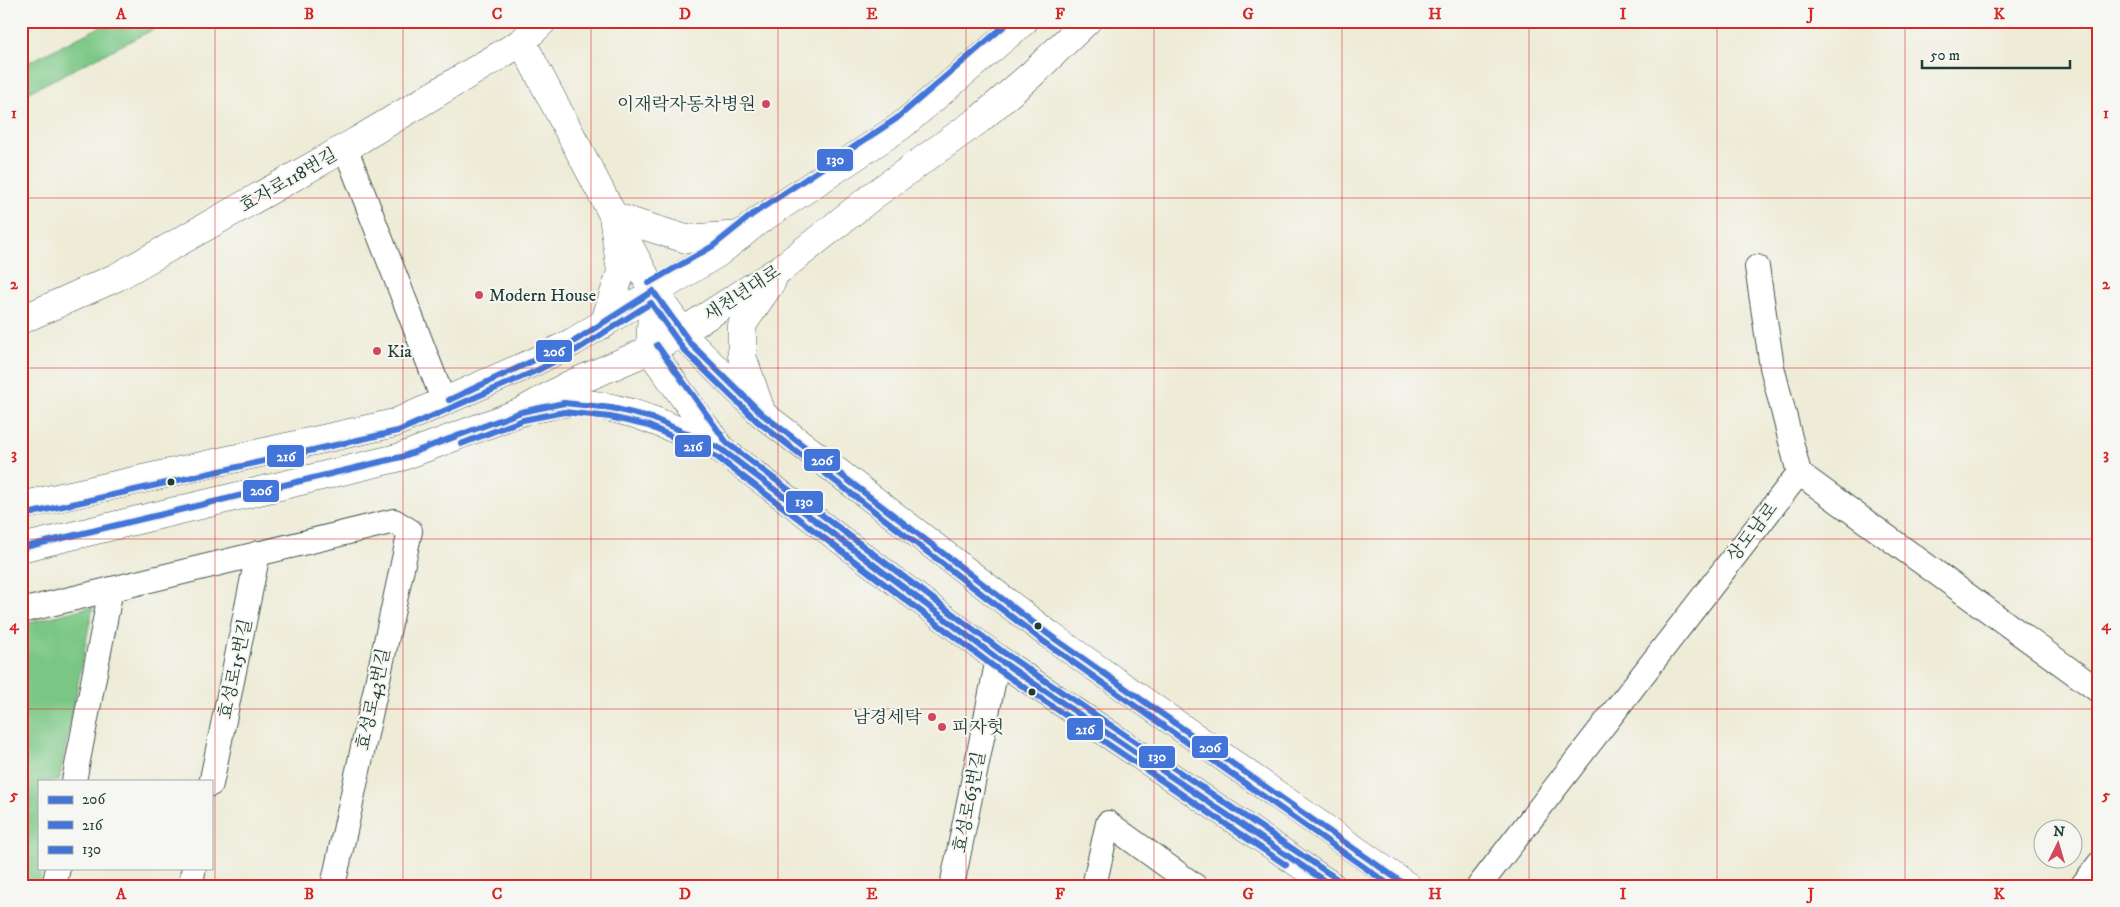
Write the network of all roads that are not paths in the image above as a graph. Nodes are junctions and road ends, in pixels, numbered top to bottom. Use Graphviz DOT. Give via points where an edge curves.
graph roads {
  1 [pos="543,21"];
  2 [pos="1024,21"];
  3 [pos="1086,21"];
  4 [pos="522,42"];
  5 [pos="345,147"];
  6 [pos="613,216"];
  7 [pos="741,235"];
  8 [pos="1757,267"];
  9 [pos="782,268"];
  10 [pos="653,291"];
  11 [pos="21,320"];
  12 [pos="604,324"];
  13 [pos="682,332"];
  14 [pos="650,350"];
  15 [pos="444,402"];
  16 [pos="521,412"];
  17 [pos="762,414"];
  18 [pos="721,449"];
  19 [pos="1799,473"];
  20 [pos="21,506"];
  21 [pos="21,548"];
  22 [pos="258,554"];
  23 [pos="111,589"];
  24 [pos="21,611"];
  25 [pos="998,659"];
  26 [pos="2099,691"];
  27 [pos="74,780"];
  28 [pos="212,780"];
  29 [pos="2099,864"];
  30 [pos="58,870"];
  31 [pos="194,870"];
  32 [pos="54,886"];
  33 [pos="190,886"];
  34 [pos="333,886"];
  35 [pos="952,886"];
  36 [pos="1094,886"];
  37 [pos="1195,886"];
  38 [pos="1332,886"];
  39 [pos="1407,886"];
  40 [pos="1479,886"];
  41 [pos="2082,886"];
  1 -- 4 [label="main road, 효자로118번길"];
  2 -- 7 [label="main road" via="901,126"];
  3 -- 9 [label="main road, 새천년대로" via="980,119 874,195"];
  4 -- 5 [label="main road, 효자로118번길"];
  4 -- 6 [label="main road"];
  5 -- 11 [label="main road, 효자로118번길" via="117,277"];
  5 -- 15 [label="street"];
  6 -- 7 [label="main road" via="686,239"];
  6 -- 10 [label="main road"];
  6 -- 12 [label="main road" via="621,272"];
  7 -- 10 [label="main road" via="718,253"];
  8 -- 19 [label="street" via="1772,366"];
  9 -- 13 [label="main road, 새천년대로"];
  9 -- 17 [label="main road" via="742,325 742,356"];
  10 -- 12 [label="main road"];
  10 -- 13 [label="main road"];
  10 -- 14 [label="main road"];
  12 -- 15 [label="main road" via="534,362"];
  13 -- 14 [label="main road, 새천년대로"];
  13 -- 17 [label="main road"];
  14 -- 16 [label="main road, 새천년대로" via="569,385"];
  14 -- 18 [label="main road"];
  15 -- 20 [label="main road" via="395,423"];
  16 -- 18 [label="main road" via="564,403 612,408 652,418"];
  16 -- 21 [label="main road, 새천년대로" via="401,457"];
  17 -- 39 [label="main road" via="1048,634"];
  18 -- 25 [label="main road"];
  19 -- 26 [label="street"];
  19 -- 40 [label="street, 상도남로"];
  22 -- 23 [label="street"];
  22 -- 28 [label="street, 효성로15번길"];
  22 -- 34 [label="street, 효성로43번길" via="394,521 410,531"];
  23 -- 24 [label="street"];
  23 -- 27 [label="street"];
  25 -- 35 [label="street, 효성로63번길"];
  25 -- 38 [label="main road"];
  29 -- 41 [label="street"];
  30 -- 32 [label="street"];
  31 -- 33 [label="street"];
  36 -- 37 [label="street" via="1108,823"];
}
